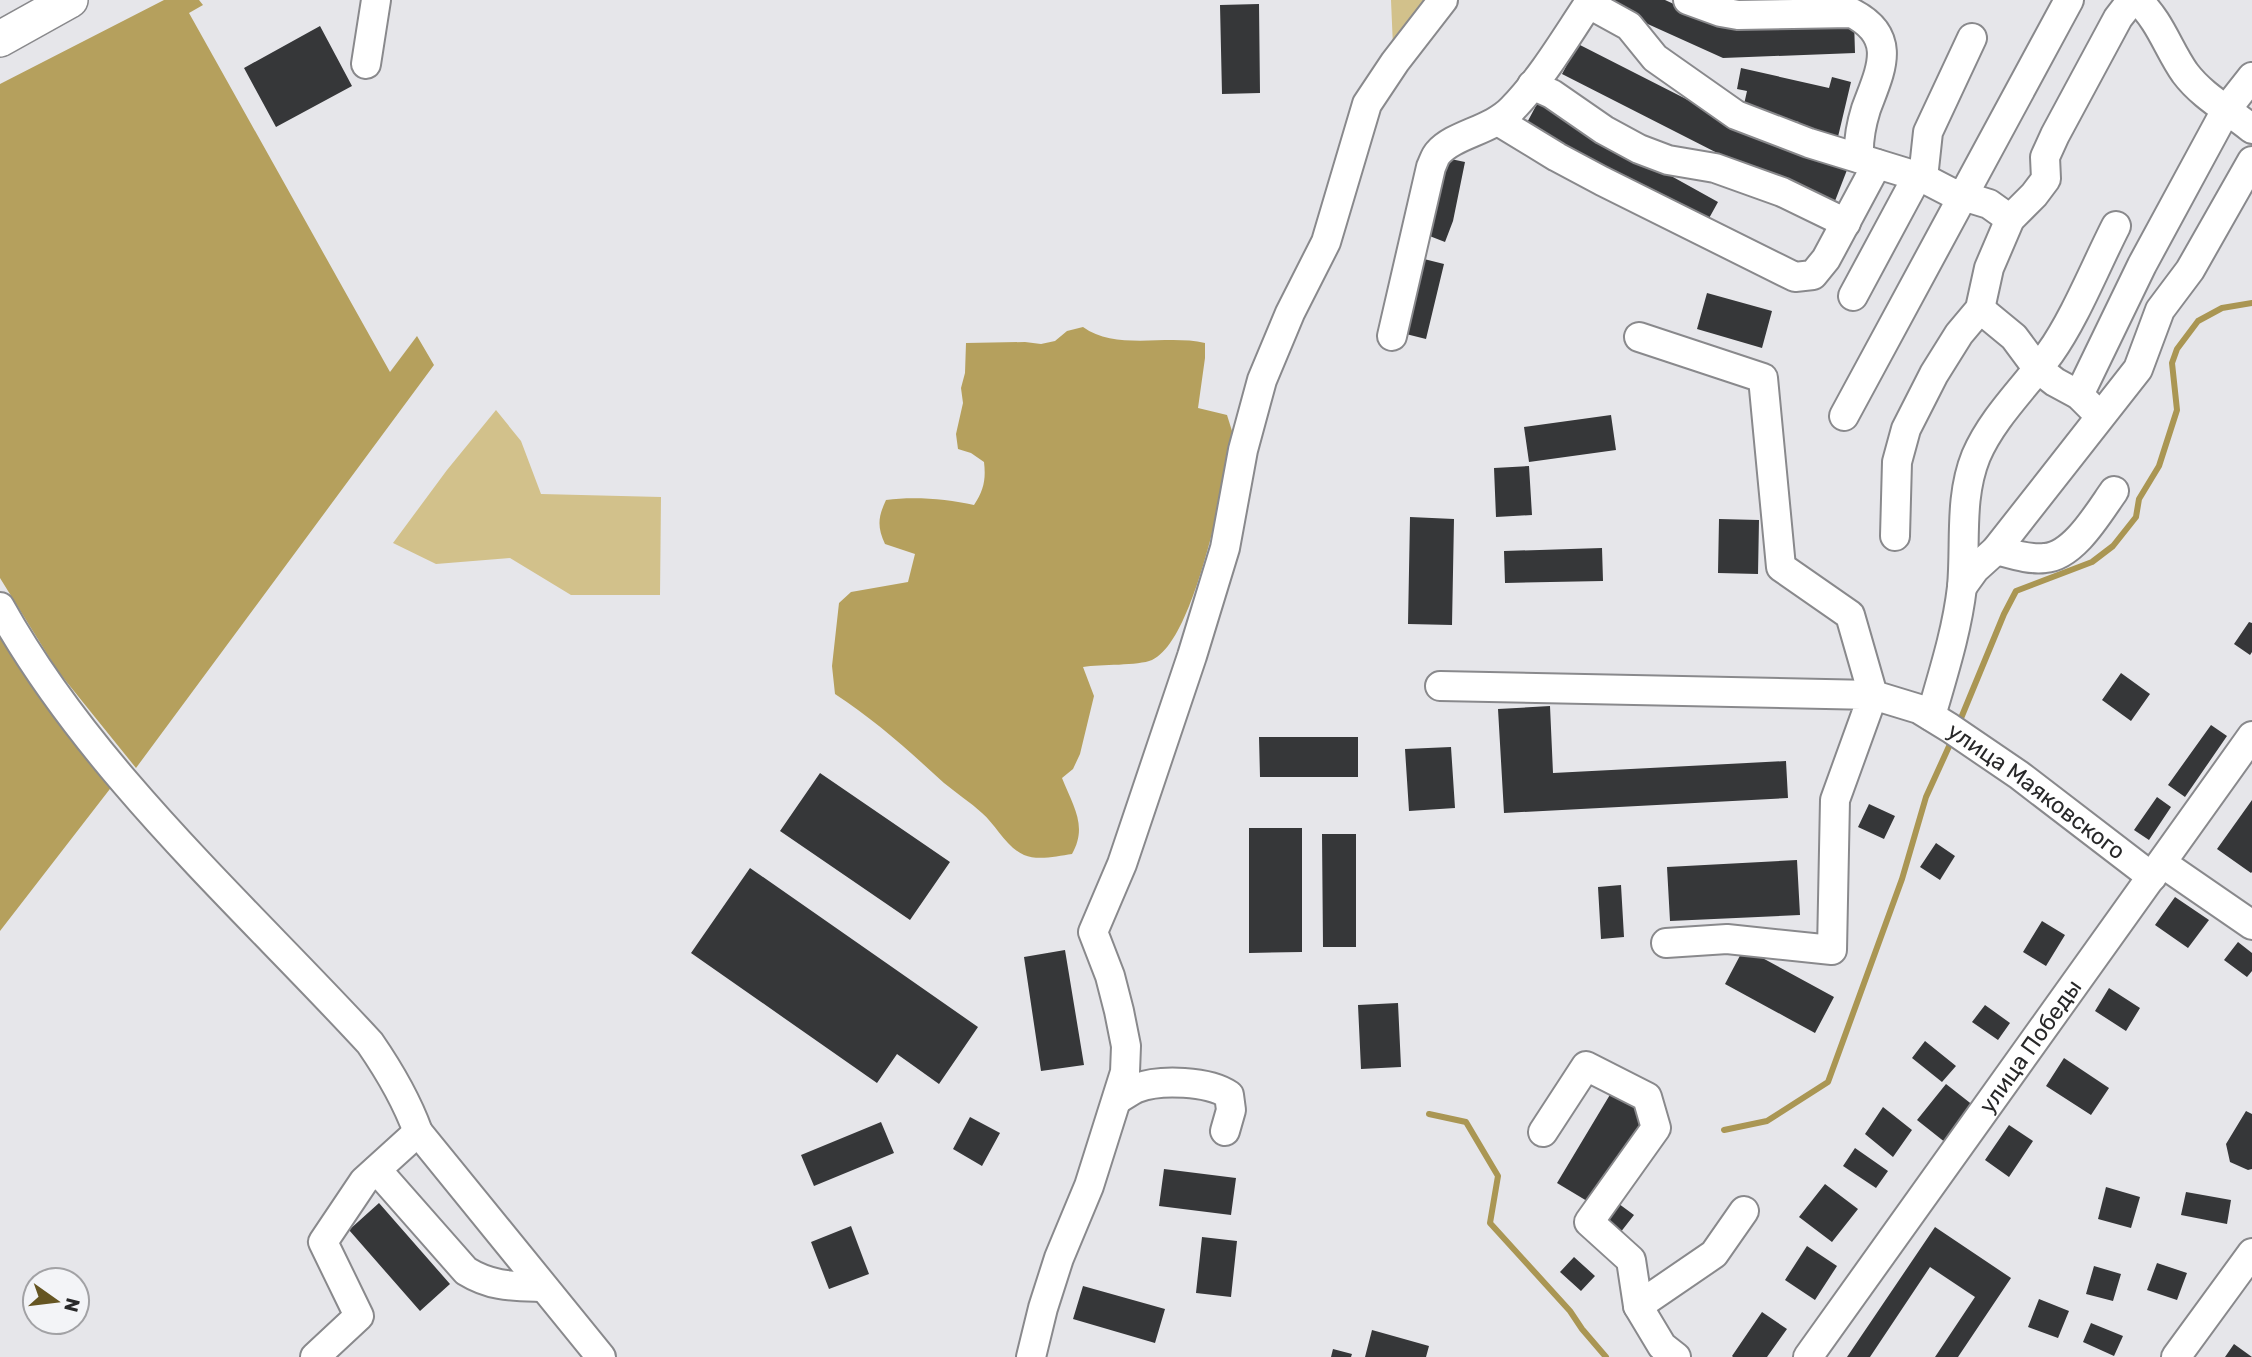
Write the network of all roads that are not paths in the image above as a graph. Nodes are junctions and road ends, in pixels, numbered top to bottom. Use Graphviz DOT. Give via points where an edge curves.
graph roads {
  1 [pos="70,0"];
  2 [pos="376,0"];
  3 [pos="1443,0"];
  4 [pos="1688,0"];
  5 [pos="2069,0"];
  6 [pos="2135,0"];
  7 [pos="1590,2"];
  8 [pos="1972,38"];
  9 [pos="0,39"];
  10 [pos="366,64"];
  11 [pos="2252,77"];
  12 [pos="1532,85"];
  13 [pos="2226,110"];
  14 [pos="1499,121"];
  15 [pos="2252,129"];
  16 [pos="1868,161"];
  17 [pos="2252,161"];
  18 [pos="1920,178"];
  19 [pos="1965,195"];
  20 [pos="2010,219"];
  21 [pos="1846,223"];
  22 [pos="2116,226"];
  23 [pos="1853,296"];
  24 [pos="1979,309"];
  25 [pos="1392,336"];
  26 [pos="1639,337"];
  27 [pos="2037,368"];
  28 [pos="2080,395"];
  29 [pos="1844,416"];
  30 [pos="2101,418"];
  31 [pos="2114,491"];
  32 [pos="1895,536"];
  33 [pos="1996,550"];
  34 [pos="1962,587"];
  35 [pos="0,607"];
  36 [pos="1440,686"];
  37 [pos="1873,695"];
  38 [pos="1925,713"];
  39 [pos="2252,736"];
  40 [pos="2157,870"];
  41 [pos="2252,925"];
  42 [pos="1666,943"];
  43 [pos="1118,1099"];
  44 [pos="1224,1131"];
  45 [pos="418,1132"];
  46 [pos="1543,1132"];
  47 [pos="377,1170"];
  48 [pos="1744,1211"];
  49 [pos="2252,1253"];
  50 [pos="543,1287"];
  51 [pos="1638,1306"];
  52 [pos="315,1357"];
  53 [pos="601,1357"];
  54 [pos="1031,1357"];
  55 [pos="1676,1357"];
  56 [pos="1808,1357"];
  57 [pos="2176,1357"];
  1 -- 9 [label="main road"];
  2 -- 10 [label="street"];
  3 -- 43 [label="street" via="1367,104 1326,242 1262,380 1225,548 1192,656 1122,864 1093,932 1110,975 1126,1045"];
  4 -- 16 [label="street" via="1738,15 1852,13 1862,18 1879,38 1883,64 1860,130"];
  5 -- 19 [label="street"];
  6 -- 13 [label="street" via="2159,25 2184,71"];
  6 -- 20 [label="street" via="2118,18 2055,135 2045,157 2046,178"];
  7 -- 12 [label="street"];
  7 -- 16 [label="street" via="1629,26 1654,58 1735,115"];
  8 -- 18 [label="street" via="1928,132"];
  11 -- 13 [label="street"];
  12 -- 14 [label="street"];
  12 -- 21 [label="street" via="1639,149 1668,160 1715,168 1782,192"];
  13 -- 15 [label="street"];
  13 -- 28 [label="street" via="2142,265"];
  14 -- 21 [label="street" via="1568,163 1795,277 1813,275"];
  14 -- 25 [label="street" via="1454,141 1438,153 1431,167"];
  16 -- 18 [label="street"];
  16 -- 21 [label="street"];
  17 -- 30 [label="street" via="2190,270 2160,310 2138,369"];
  18 -- 19 [label="street"];
  18 -- 23 [label="street"];
  19 -- 20 [label="street"];
  19 -- 29 [label="street"];
  20 -- 24 [label="street" via="1989,268"];
  22 -- 27 [label="street" via="2061,336"];
  24 -- 27 [label="street" via="2014,337"];
  24 -- 32 [label="street" via="1934,374 1906,429 1897,462"];
  26 -- 37 [label="street" via="1763,377 1781,567 1850,615"];
  27 -- 28 [label="street"];
  27 -- 34 [label="street" via="1976,455 1966,498"];
  28 -- 30 [label="street"];
  30 -- 33 [label="street"];
  31 -- 33 [label="street" via="2093,522 2063,552 2036,559"];
  33 -- 34 [label="street"];
  34 -- 38 [label="street" via="1949,654"];
  35 -- 45 [label="street" via="57,695 126,783 370,1044 392,1074"];
  36 -- 37 [label="street, улица Маяковского"];
  37 -- 38 [label="street, улица Маяковского"];
  37 -- 42 [label="street" via="1835,800 1832,950 1727,939"];
  38 -- 40 [label="street, улица Маяковского"];
  39 -- 40 [label="street, улица Победы"];
  40 -- 41 [label="street, улица Маяковского"];
  40 -- 56 [label="street, улица Победы"];
  43 -- 44 [label="street" via="1137,1088 1163,1083 1220,1088 1228,1095 1231,1110"];
  43 -- 54 [label="street" via="1059,1258"];
  45 -- 47 [label="street"];
  45 -- 50 [label="street"];
  46 -- 51 [label="street" via="1586,1066 1647,1097 1656,1128 1589,1222 1631,1260"];
  47 -- 50 [label="street" via="466,1271 483,1282"];
  47 -- 52 [label="street" via="364,1181 323,1242 359,1316"];
  48 -- 51 [label="street" via="1714,1254"];
  49 -- 57 [label="street"];
  50 -- 53 [label="street"];
  51 -- 55 [label="street" via="1662,1346"];
}
